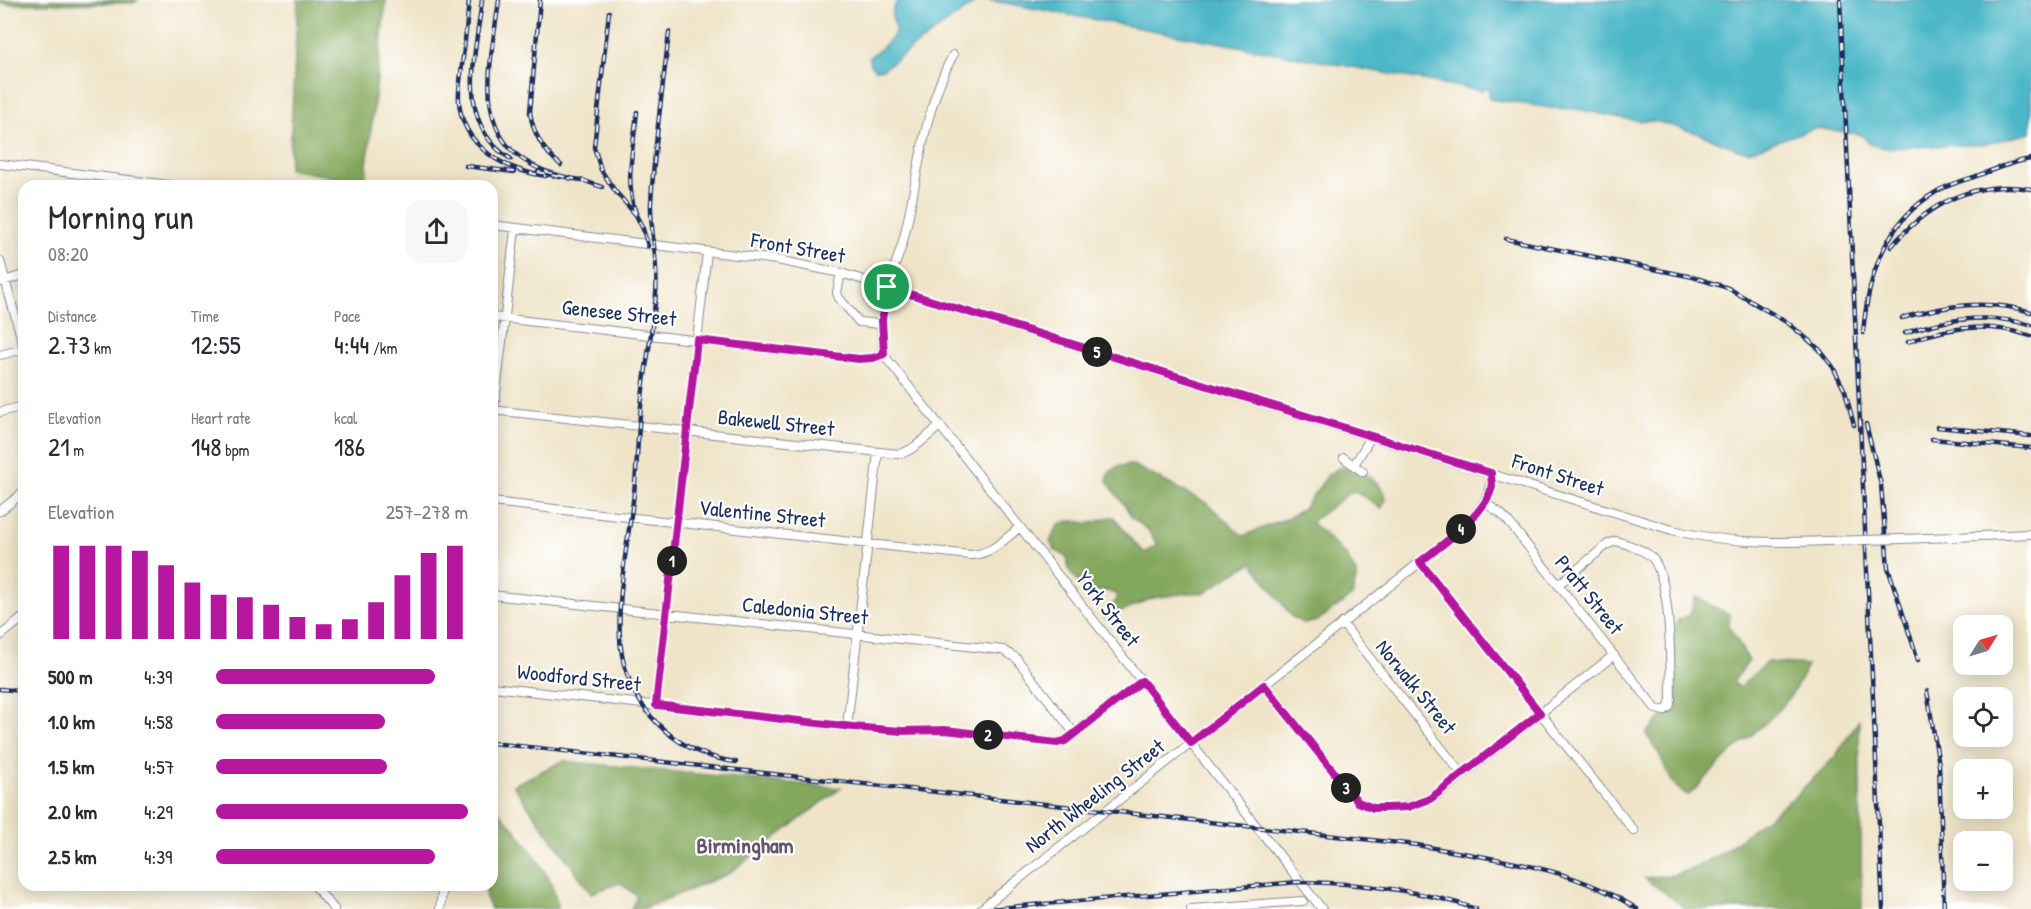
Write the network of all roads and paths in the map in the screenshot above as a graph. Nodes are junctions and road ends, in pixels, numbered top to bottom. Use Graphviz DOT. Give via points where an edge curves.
graph roads {
  1 [pos="953,55"];
  2 [pos="0,164"];
  3 [pos="120,180"];
  4 [pos="498,226"];
  5 [pos="515,229"];
  6 [pos="707,252"];
  7 [pos="0,261"];
  8 [pos="841,273"];
  9 [pos="18,277"];
  10 [pos="3,281"];
  11 [pos="887,287"];
  12 [pos="498,318"];
  13 [pos="505,319"];
  14 [pos="882,324"];
  15 [pos="18,329"];
  16 [pos="697,340"];
  17 [pos="18,350"];
  18 [pos="884,354"];
  19 [pos="0,355"];
  20 [pos="498,372"];
  21 [pos="18,408"];
  22 [pos="498,411"];
  23 [pos="0,412"];
  24 [pos="940,426"];
  25 [pos="687,431"];
  26 [pos="1371,437"];
  27 [pos="878,453"];
  28 [pos="1344,458"];
  29 [pos="1353,465"];
  30 [pos="1363,472"];
  31 [pos="1491,473"];
  32 [pos="18,497"];
  33 [pos="1484,502"];
  34 [pos="498,503"];
  35 [pos="0,511"];
  36 [pos="676,523"];
  37 [pos="1020,527"];
  38 [pos="2031,534"];
  39 [pos="868,543"];
  40 [pos="1420,562"];
  41 [pos="1558,585"];
  42 [pos="498,596"];
  43 [pos="666,614"];
  44 [pos="18,621"];
  45 [pos="1342,623"];
  46 [pos="858,635"];
  47 [pos="0,636"];
  48 [pos="1614,655"];
  49 [pos="1142,681"];
  50 [pos="1264,685"];
  51 [pos="498,688"];
  52 [pos="656,705"];
  53 [pos="1540,713"];
  54 [pos="847,727"];
  55 [pos="1075,734"];
  56 [pos="1191,743"];
  57 [pos="1462,774"];
  58 [pos="1634,831"];
  59 [pos="319,891"];
  60 [pos="442,891"];
  61 [pos="1311,894"];
  62 [pos="1303,901"];
  63 [pos="334,909"];
  64 [pos="441,909"];
  65 [pos="981,909"];
  66 [pos="1191,909"];
  67 [pos="1292,909"];
  68 [pos="1323,909"];
  1 -- 11 [label="street" via="934,101 904,237"];
  2 -- 3 [label="street"];
  4 -- 5 [label="street, Front Street"];
  5 -- 6 [label="street, Front Street"];
  5 -- 13 [label="street"];
  6 -- 8 [label="street, Front Street"];
  6 -- 16 [label="street"];
  7 -- 10 [label="street"];
  8 -- 11 [label="street, Front Street"];
  8 -- 14 [label="street" via="837,293 849,311 859,322"];
  9 -- 10 [label="street"];
  10 -- 15 [label="street"];
  11 -- 14 [label="street"];
  11 -- 26 [label="street, Front Street"];
  12 -- 13 [label="street, Genesee Street"];
  13 -- 16 [label="street, Genesee Street"];
  13 -- 20 [label="street"];
  14 -- 18 [label="street"];
  16 -- 18 [label="street, Genesee Street" via="859,359"];
  16 -- 25 [label="street"];
  17 -- 19 [label="street"];
  18 -- 24 [label="street, York Street"];
  21 -- 23 [label="street"];
  22 -- 25 [label="street, Bakewell Street"];
  24 -- 27 [label="street, Bakewell Street" via="903,454"];
  24 -- 37 [label="street, York Street"];
  25 -- 27 [label="street, Bakewell Street"];
  25 -- 36 [label="street"];
  26 -- 29 [label="street"];
  26 -- 31 [label="street, Front Street"];
  27 -- 39 [label="street"];
  28 -- 29 [label="street"];
  29 -- 30 [label="street"];
  31 -- 33 [label="street, North Wheeling Street" via="1492,487"];
  31 -- 38 [label="street, Front Street, bridge" via="1706,538 1755,543"];
  32 -- 35 [label="street"];
  33 -- 40 [label="street, North Wheeling Street" via="1457,533"];
  33 -- 41 [label="street, Pratt Street" via="1508,521"];
  34 -- 36 [label="street, Valentine Street"];
  36 -- 39 [label="street, Valentine Street"];
  36 -- 43 [label="street"];
  37 -- 39 [label="street, Valentine Street" via="979,555"];
  37 -- 49 [label="street, York Street"];
  39 -- 46 [label="street"];
  40 -- 45 [label="street, North Wheeling Street"];
  40 -- 53 [label="street"];
  41 -- 48 [label="street, Pratt Street"];
  41 -- 48 [label="street, Pratt Street" via="1616,541 1654,560 1666,597 1669,707 1664,711 1656,709"];
  42 -- 43 [label="street, Caledonia Street"];
  43 -- 46 [label="street, Caledonia Street"];
  43 -- 52 [label="street"];
  44 -- 47 [label="street"];
  45 -- 50 [label="street, North Wheeling Street"];
  45 -- 57 [label="street, Norwalk Street"];
  46 -- 54 [label="street"];
  46 -- 55 [label="street, Caledonia Street" via="1003,650 1011,654"];
  48 -- 53 [label="street"];
  49 -- 55 [label="street, Woodford Street"];
  49 -- 56 [label="street, York Street"];
  50 -- 56 [label="street, North Wheeling Street"];
  50 -- 57 [label="street" via="1358,802 1373,808 1408,807 1437,795"];
  51 -- 52 [label="street, Woodford Street"];
  52 -- 54 [label="street, Woodford Street"];
  53 -- 57 [label="street"];
  53 -- 58 [label="street"];
  54 -- 55 [label="street, Woodford Street" via="945,730 1057,743"];
  56 -- 61 [label="street, York Street"];
  56 -- 65 [label="street, North Wheeling Street"];
  59 -- 63 [label="street"];
  60 -- 64 [label="street"];
  61 -- 62 [label="street"];
  61 -- 68 [label="street, York Street"];
  62 -- 66 [label="street"];
  62 -- 67 [label="street"];
}
